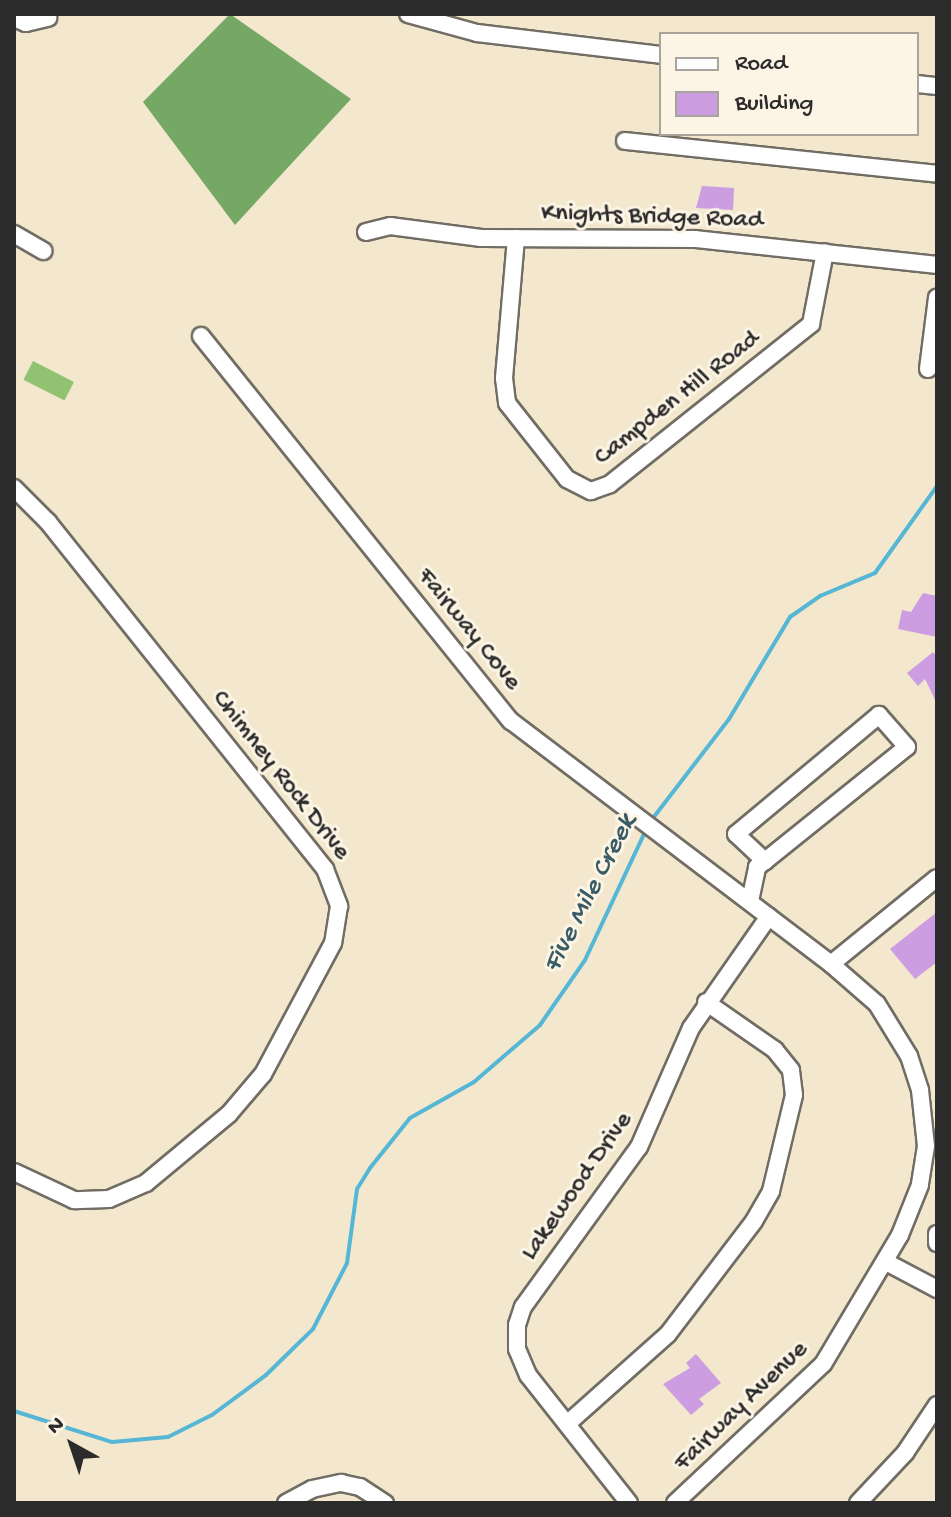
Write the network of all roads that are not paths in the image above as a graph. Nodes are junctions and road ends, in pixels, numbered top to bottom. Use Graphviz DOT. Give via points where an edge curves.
graph roads {
  1 [pos="408,14"];
  2 [pos="14,18"];
  3 [pos="48,18"];
  4 [pos="659,55"];
  5 [pos="625,141"];
  6 [pos="937,174"];
  7 [pos="366,232"];
  8 [pos="14,234"];
  9 [pos="516,238"];
  10 [pos="43,251"];
  11 [pos="825,252"];
  12 [pos="937,265"];
  13 [pos="937,298"];
  14 [pos="201,336"];
  15 [pos="934,344"];
  16 [pos="928,369"];
  17 [pos="14,488"];
  18 [pos="765,861"];
  19 [pos="937,878"];
  20 [pos="750,901"];
  21 [pos="769,916"];
  22 [pos="831,964"];
  23 [pos="706,1002"];
  24 [pos="931,1158"];
  25 [pos="14,1172"];
  26 [pos="937,1234"];
  27 [pos="937,1243"];
  28 [pos="886,1262"];
  29 [pos="937,1289"];
  30 [pos="937,1405"];
  31 [pos="567,1424"];
  32 [pos="286,1503"];
  33 [pos="385,1503"];
  34 [pos="629,1503"];
  35 [pos="675,1503"];
  36 [pos="858,1503"];
  1 -- 4 [label="street" via="446,28"];
  2 -- 3 [label="street" via="26,23"];
  5 -- 6 [label="street"];
  7 -- 9 [label="street, Knights Bridge Road" via="390,226"];
  8 -- 10 [label="street"];
  9 -- 11 [label="street, Knights Bridge Road" via="695,239"];
  9 -- 11 [label="street, Campden Hill Road" via="504,378 507,403 567,479 591,491 610,484 805,331 818,310"];
  11 -- 12 [label="street, Knights Bridge Road"];
  13 -- 15 [label="street"];
  14 -- 20 [label="street, Fairway Cove" via="511,721"];
  15 -- 16 [label="street"];
  17 -- 25 [label="street, Chimney Rock Drive" via="48,522 325,869 338,896 339,919 333,943 246,1097 146,1183 109,1199 74,1200"];
  18 -- 18 [label="street" via="907,747 879,715 736,834"];
  18 -- 20 [label="street" via="757,867"];
  19 -- 22 [label="street"];
  20 -- 21 [label="street"];
  21 -- 22 [label="street"];
  21 -- 23 [label="street, Lakewood Drive"];
  22 -- 24 [label="street, Fairway Avenue" via="877,1004 900,1037 920,1090"];
  23 -- 31 [label="street, Lakewood Drive" via="639,1147 523,1307 517,1325 519,1358"];
  23 -- 31 [label="street" via="775,1050 791,1070 794,1095 771,1191 674,1327"];
  24 -- 28 [label="street, Fairway Avenue"];
  26 -- 27 [label="street"];
  28 -- 29 [label="street"];
  28 -- 35 [label="street, Fairway Avenue" via="823,1364"];
  30 -- 36 [label="street" via="905,1453"];
  31 -- 34 [label="street, Lakewood Drive"];
  32 -- 33 [label="street" via="312,1489 341,1483 360,1487"];
}
